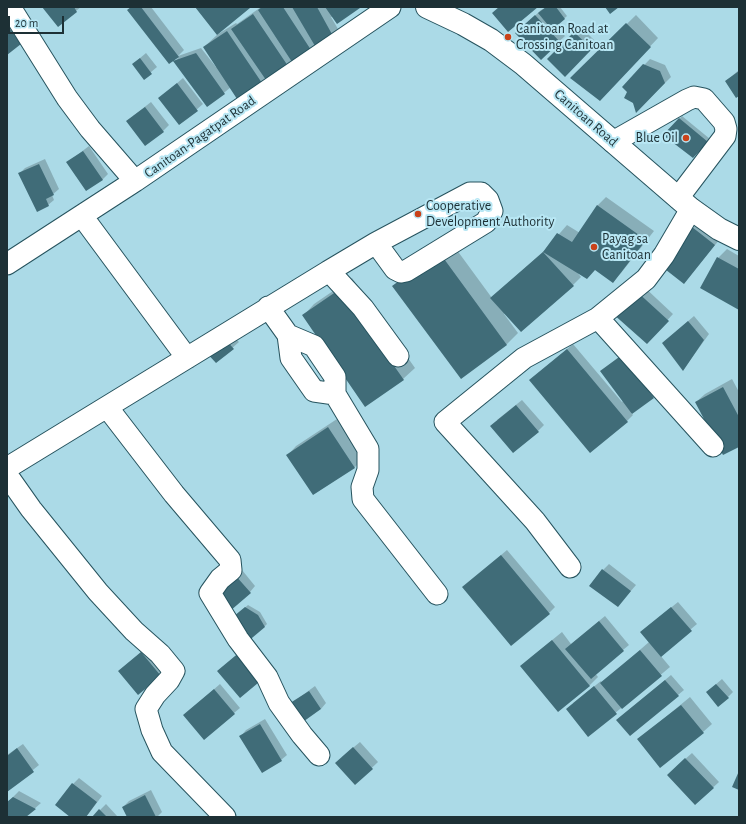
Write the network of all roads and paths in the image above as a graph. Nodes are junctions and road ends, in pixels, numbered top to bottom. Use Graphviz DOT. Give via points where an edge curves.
graph roads {
  1 [pos="10,7"];
  2 [pos="390,7"];
  3 [pos="427,7"];
  4 [pos="613,142"];
  5 [pos="135,181"];
  6 [pos="684,203"];
  7 [pos="82,216"];
  8 [pos="739,239"];
  9 [pos="376,243"];
  10 [pos="7,264"];
  11 [pos="329,271"];
  12 [pos="268,307"];
  13 [pos="598,318"];
  14 [pos="398,356"];
  15 [pos="187,358"];
  16 [pos="107,407"];
  17 [pos="713,446"];
  18 [pos="7,468"];
  19 [pos="7,475"];
  20 [pos="570,567"];
  21 [pos="438,594"];
  22 [pos="319,755"];
  23 [pos="225,817"];
  1 -- 5 [label="street" via="67,98"];
  2 -- 5 [label="street, Canitoan-Pagatpat Road"];
  3 -- 4 [label="main road, Canitoan Road" via="491,40 546,83"];
  4 -- 6 [label="main road, Canitoan Road"];
  4 -- 6 [label="street" via="687,100 694,97 704,99 724,122 725,136"];
  5 -- 7 [label="street, Canitoan-Pagatpat Road"];
  6 -- 8 [label="main road, Canitoan Road" via="719,229"];
  6 -- 13 [label="street" via="664,255 646,279"];
  7 -- 10 [label="street, Canitoan-Pagatpat Road"];
  7 -- 15 [label="street"];
  9 -- 9 [label="street" via="395,269 406,271 486,222 492,211 488,200 481,194 470,193"];
  9 -- 11 [label="street"];
  11 -- 12 [label="street"];
  11 -- 14 [label="street" via="363,308"];
  12 -- 15 [label="street"];
  12 -- 21 [label="street" via="288,335 291,358 314,391 335,394 368,449 368,470 362,487 363,499"];
  13 -- 17 [label="street"];
  13 -- 20 [label="street" via="524,358 445,422 535,521"];
  15 -- 16 [label="street"];
  16 -- 18 [label="street"];
  16 -- 22 [label="street" via="174,494 230,560 231,570 220,579 210,593 238,639 267,677 279,703"];
  19 -- 23 [label="street" via="98,592 174,671 146,709 152,730 162,752"];
}
